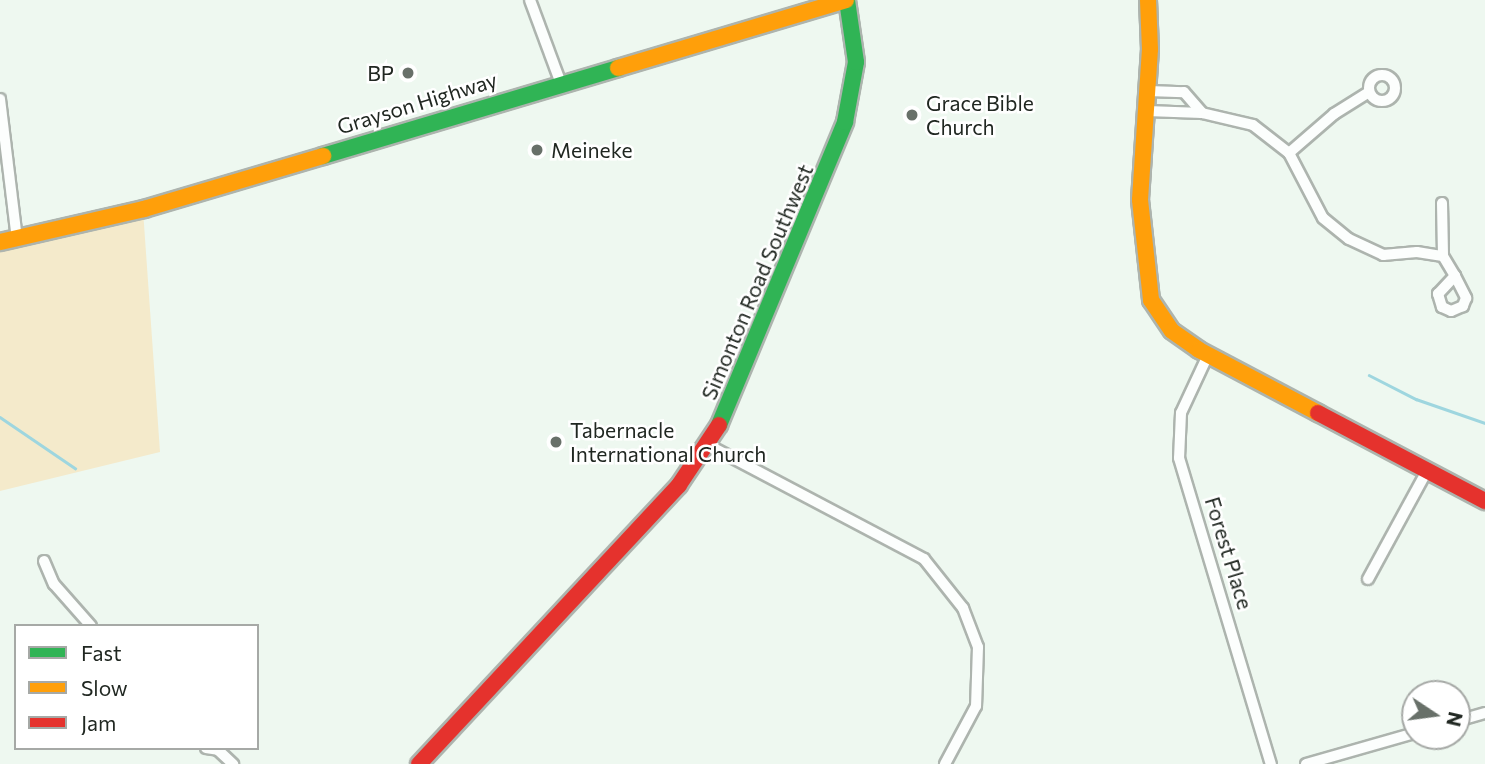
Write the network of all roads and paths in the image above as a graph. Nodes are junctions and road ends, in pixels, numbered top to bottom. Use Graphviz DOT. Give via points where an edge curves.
graph roads {
  1 [pos="530,0"];
  2 [pos="847,0"];
  3 [pos="1148,0"];
  4 [pos="560,81"];
  5 [pos="1148,90"];
  6 [pos="1369,92"];
  7 [pos="0,99"];
  8 [pos="1147,111"];
  9 [pos="1202,113"];
  10 [pos="1289,153"];
  11 [pos="1442,203"];
  12 [pos="17,239"];
  13 [pos="0,242"];
  14 [pos="1443,256"];
  15 [pos="1455,276"];
  16 [pos="1208,355"];
  17 [pos="708,445"];
  18 [pos="1427,471"];
  19 [pos="1485,501"];
  20 [pos="44,561"];
  21 [pos="1368,579"];
  22 [pos="89,624"];
  23 [pos="1401,737"];
  24 [pos="218,750"];
  25 [pos="233,764"];
  26 [pos="419,764"];
  27 [pos="944,764"];
  28 [pos="1271,764"];
  29 [pos="1306,764"];
  1 -- 4 [label="street"];
  2 -- 4 [label="street, Grayson Highway"];
  2 -- 17 [label="street, Simonton Road Southwest" via="856,62 845,122 746,371"];
  3 -- 5 [label="street"];
  4 -- 12 [label="street, Grayson Highway" via="144,209"];
  5 -- 8 [label="street"];
  5 -- 9 [label="street" via="1184,92"];
  6 -- 10 [label="street" via="1334,114"];
  7 -- 12 [label="street"];
  8 -- 9 [label="street"];
  8 -- 16 [label="street" via="1140,200 1152,300 1172,331"];
  9 -- 10 [label="street" via="1253,125"];
  10 -- 14 [label="street" via="1323,218 1349,239 1383,255"];
  11 -- 14 [label="street"];
  12 -- 13 [label="street, Grayson Highway"];
  14 -- 15 [label="street"];
  16 -- 18 [label="street"];
  16 -- 28 [label="street, Forest Place" via="1181,413 1179,457"];
  17 -- 26 [label="street, Simonton Road Southwest" via="650,516"];
  17 -- 27 [label="street" via="924,559 963,608 978,647 976,706"];
  18 -- 19 [label="street"];
  18 -- 21 [label="street"];
  20 -- 22 [label="street" via="54,584"];
  23 -- 29 [label="street"];
  24 -- 25 [label="street"];
}
